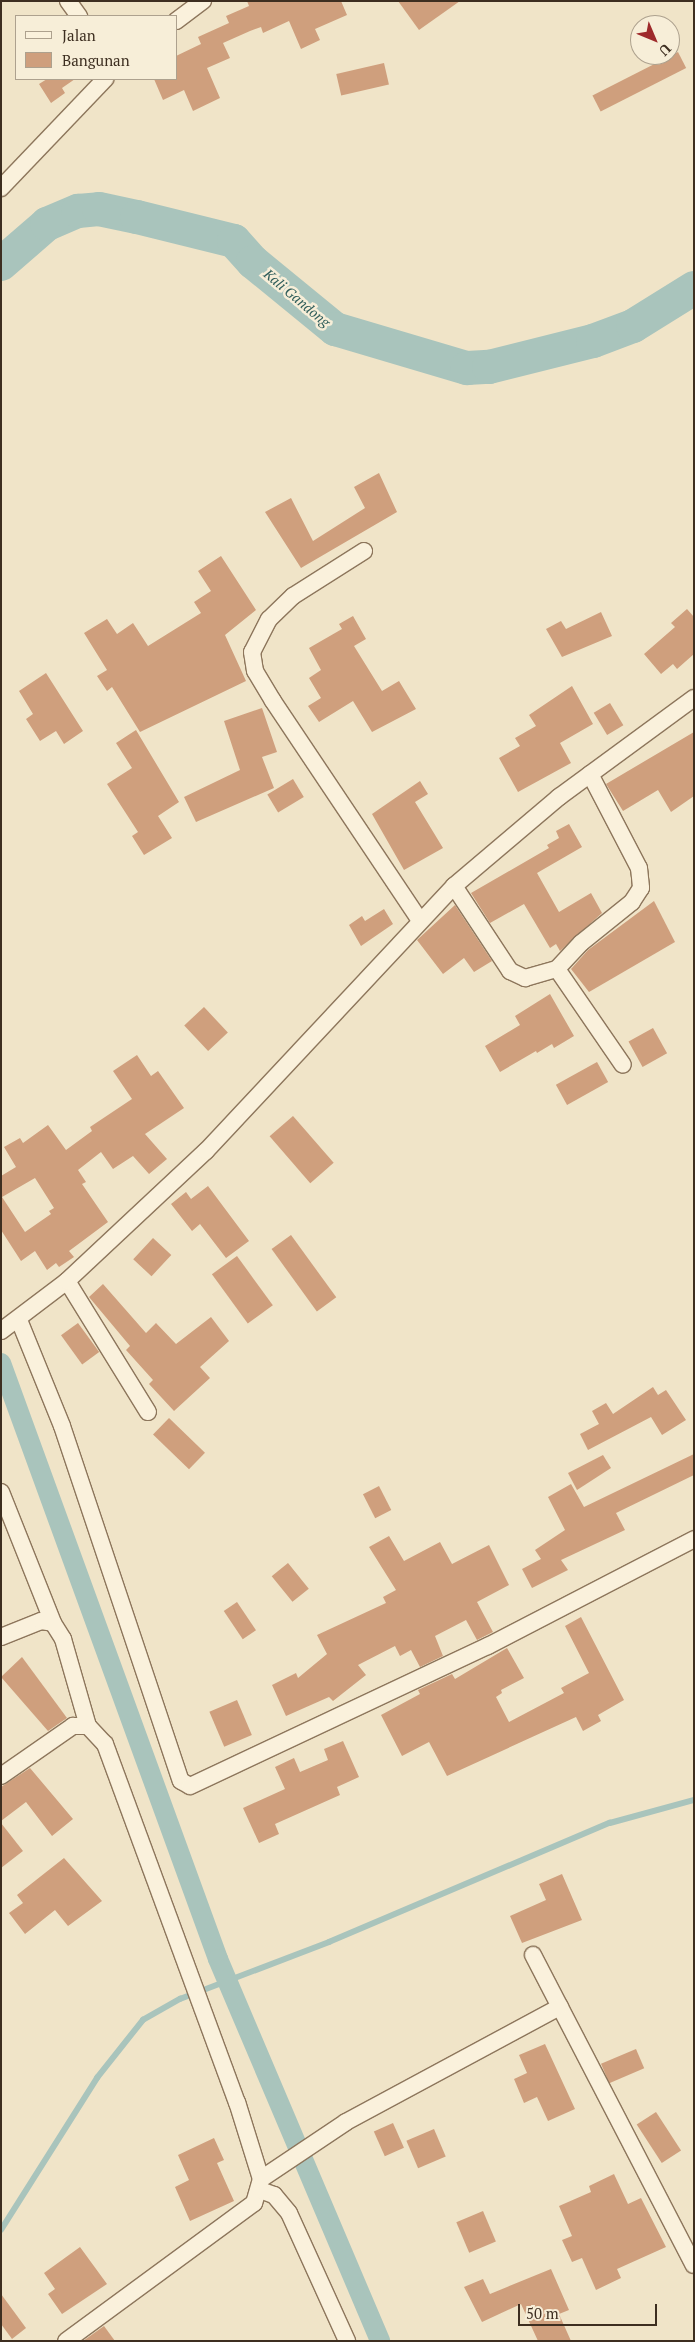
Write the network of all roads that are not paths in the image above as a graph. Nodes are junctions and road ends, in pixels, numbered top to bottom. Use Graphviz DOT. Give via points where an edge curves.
graph roads {
  1 [pos="68,1"];
  2 [pos="203,1"];
  3 [pos="78,15"];
  4 [pos="178,20"];
  5 [pos="105,80"];
  6 [pos="1,188"];
  7 [pos="364,552"];
  8 [pos="694,698"];
  9 [pos="590,774"];
  10 [pos="454,886"];
  11 [pos="419,920"];
  12 [pos="557,969"];
  13 [pos="623,1066"];
  14 [pos="67,1280"];
  15 [pos="19,1320"];
  16 [pos="3,1330"];
  17 [pos="148,1412"];
  18 [pos="1,1492"];
  19 [pos="694,1539"];
  20 [pos="53,1623"];
  21 [pos="1,1637"];
  22 [pos="88,1726"];
  23 [pos="1,1776"];
  24 [pos="533,1955"];
  25 [pos="560,2008"];
  26 [pos="261,2185"];
  27 [pos="694,2265"];
  28 [pos="66,2341"];
  29 [pos="346,2341"];
  1 -- 3 [label="street"];
  2 -- 4 [label="street"];
  5 -- 6 [label="street"];
  7 -- 11 [label="street" via="293,596 269,619 252,652 255,671 273,700"];
  8 -- 9 [label="street"];
  9 -- 10 [label="street"];
  9 -- 12 [label="street" via="639,868 641,888 632,902 570,953"];
  10 -- 11 [label="street"];
  10 -- 12 [label="street" via="517,976 525,978"];
  11 -- 14 [label="street" via="206,1150"];
  12 -- 13 [label="street"];
  14 -- 15 [label="street"];
  14 -- 17 [label="street"];
  15 -- 16 [label="street"];
  15 -- 19 [label="street" via="77,1468 181,1781 190,1786 488,1646"];
  18 -- 20 [label="street"];
  20 -- 21 [label="street" via="41,1621"];
  20 -- 22 [label="street" via="63,1639"];
  22 -- 23 [label="street" via="73,1726 62,1732"];
  22 -- 26 [label="street" via="105,1744 201,2005"];
  24 -- 25 [label="street"];
  25 -- 26 [label="street" via="346,2122 281,2166"];
  25 -- 27 [label="street"];
  26 -- 28 [label="street" via="254,2203"];
  26 -- 29 [label="street" via="289,2213"];
}
